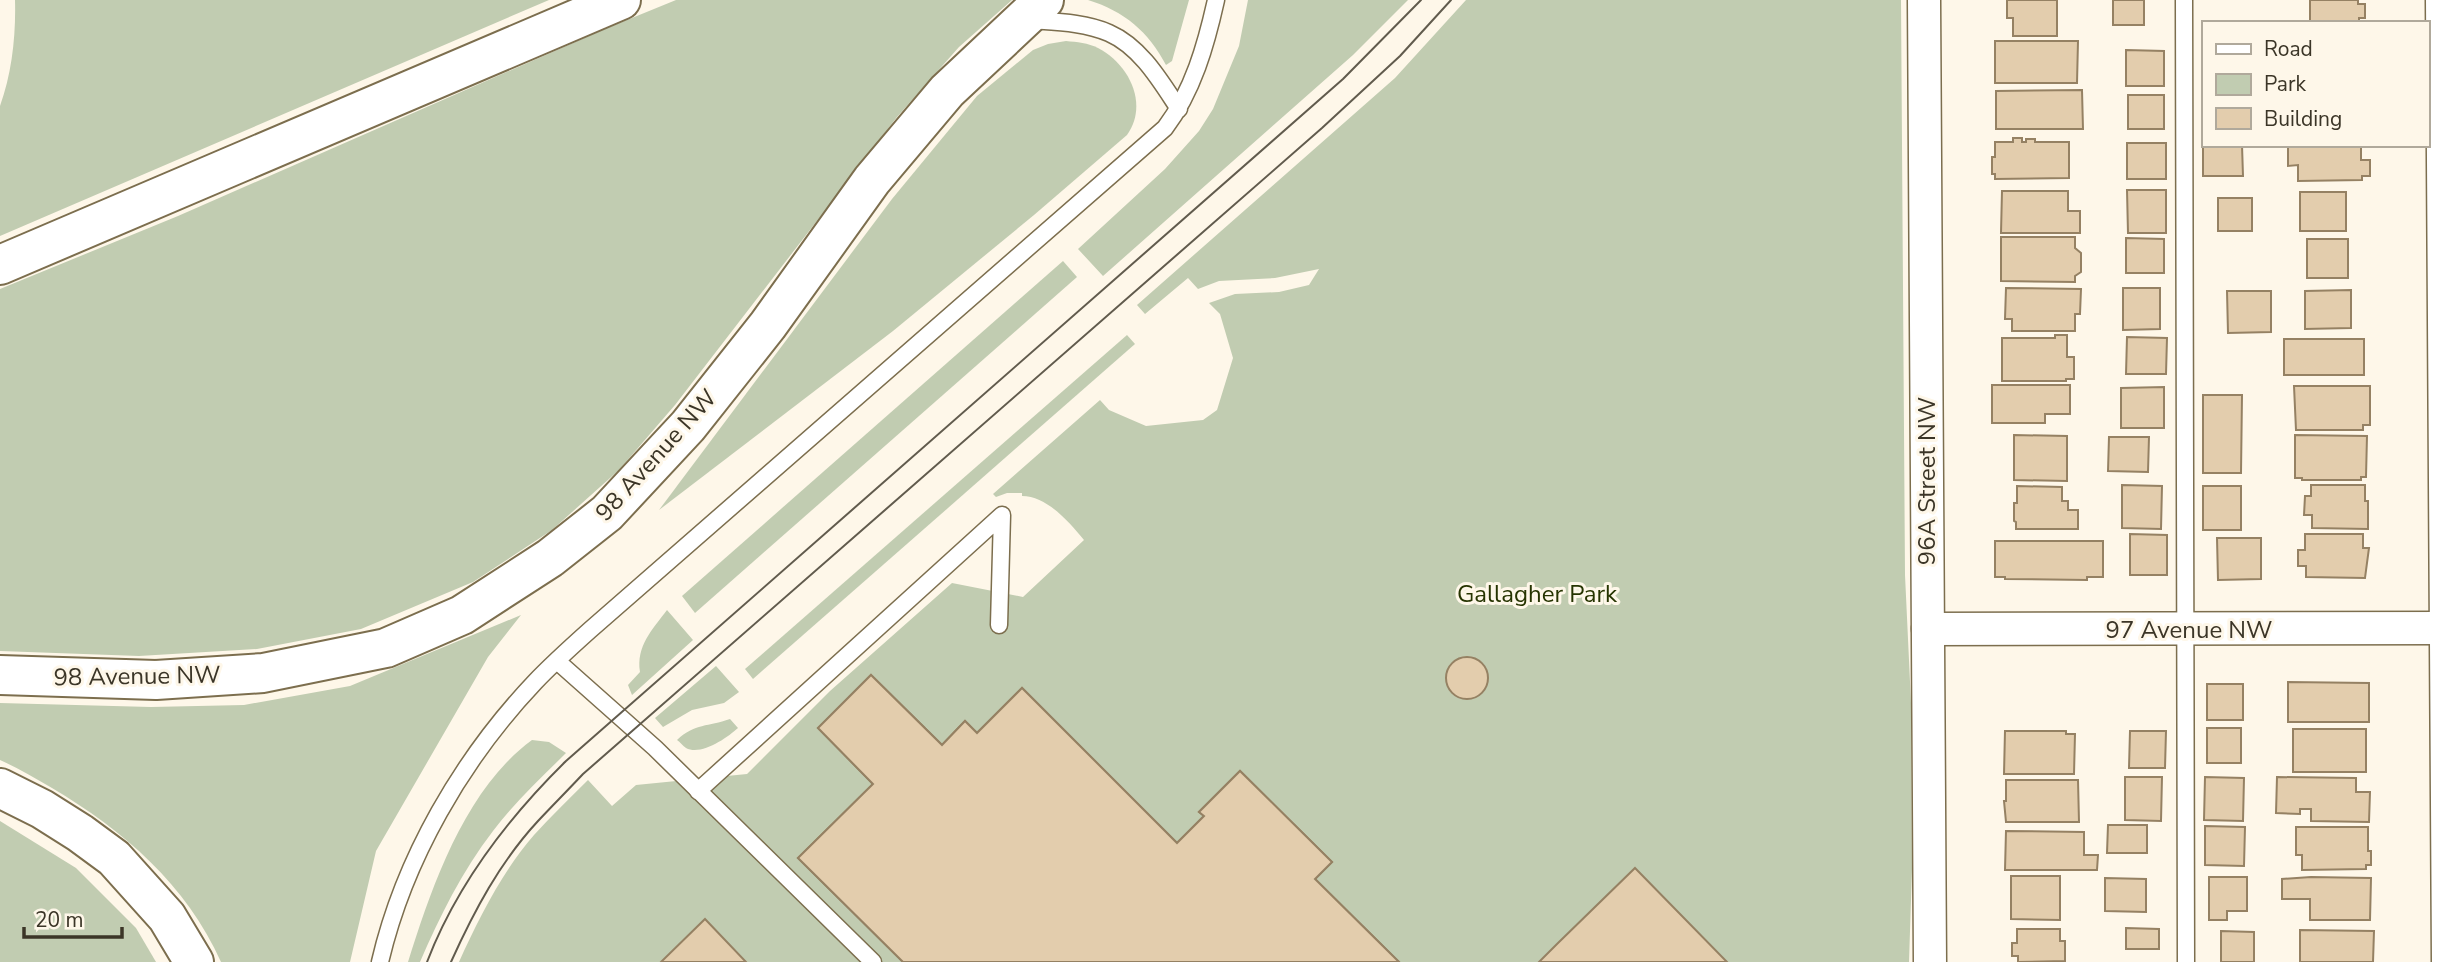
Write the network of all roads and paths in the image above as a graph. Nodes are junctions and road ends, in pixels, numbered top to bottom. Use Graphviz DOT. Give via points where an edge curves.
graph roads {
  1 [pos="621,0"];
  2 [pos="1216,0"];
  3 [pos="1924,0"];
  4 [pos="2184,0"];
  5 [pos="2442,0"];
  6 [pos="1033,10"];
  7 [pos="1179,109"];
  8 [pos="0,265"];
  9 [pos="999,625"];
  10 [pos="2448,628"];
  11 [pos="1928,629"];
  12 [pos="2187,630"];
  13 [pos="557,661"];
  14 [pos="0,675"];
  15 [pos="0,788"];
  16 [pos="698,791"];
  17 [pos="194,962"];
  18 [pos="380,962"];
  19 [pos="873,962"];
  20 [pos="1930,962"];
  21 [pos="2186,962"];
  22 [pos="2448,962"];
  1 -- 8 [label="main road"];
  2 -- 7 [label="lane" via="1210,30"];
  3 -- 11 [label="street, 96A Street NW"];
  4 -- 12 [label="lane"];
  5 -- 10 [label="street"];
  6 -- 7 [label="lane" via="1109,33 1127,44"];
  6 -- 14 [label="main road, 98 Avenue NW" via="947,92 872,180 768,325 688,426 607,513 550,558 462,615 386,648 263,673 156,680"];
  7 -- 13 [label="lane" via="1115,174"];
  9 -- 16 [label="lane" via="1002,515"];
  10 -- 12 [label="street, 97 Avenue NW"];
  10 -- 22 [label="street"];
  11 -- 12 [label="street, 97 Avenue NW"];
  11 -- 20 [label="street, 96A Street NW"];
  12 -- 21 [label="lane"];
  13 -- 16 [label="lane"];
  13 -- 18 [label="lane" via="501,722 446,801 404,886"];
  15 -- 17 [label="main road" via="52,815 114,858 167,917"];
  16 -- 19 [label="lane"];
}
